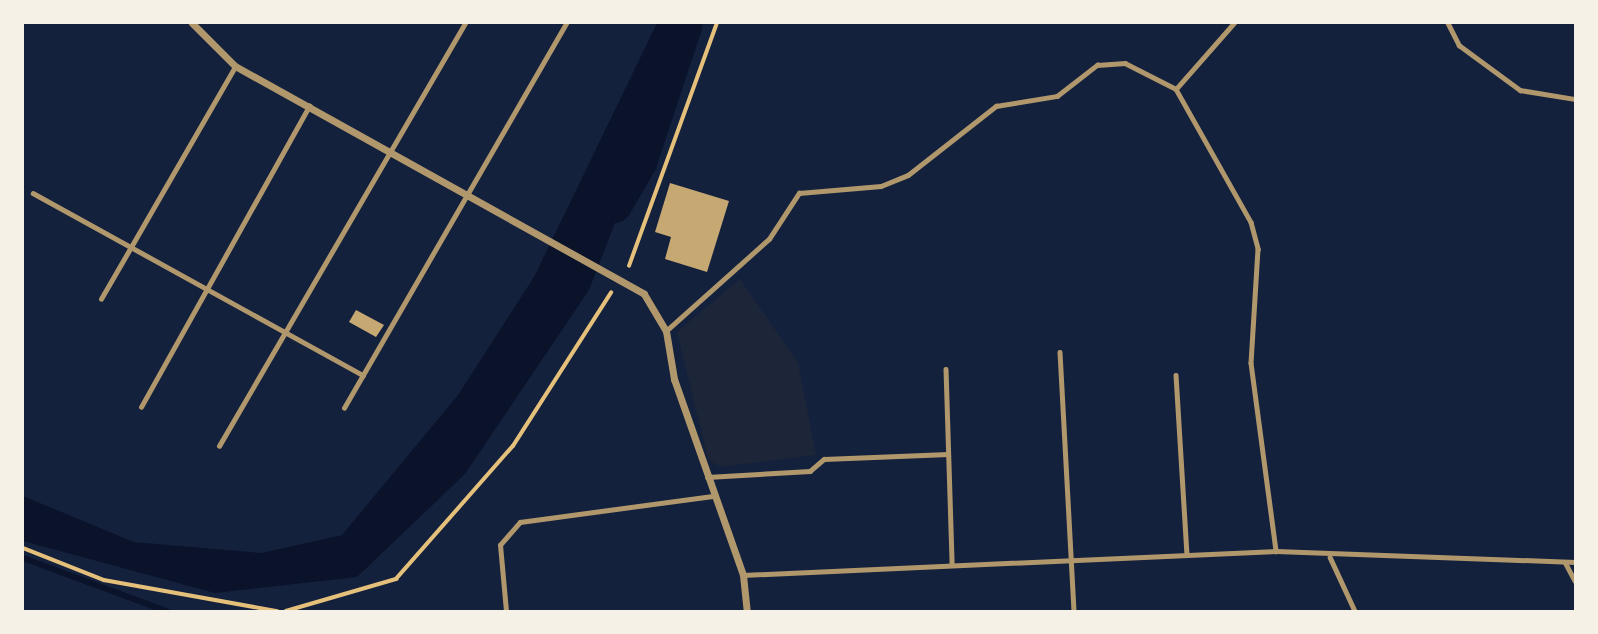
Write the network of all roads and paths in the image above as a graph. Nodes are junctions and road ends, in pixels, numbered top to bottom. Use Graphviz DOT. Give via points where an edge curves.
graph roads {
  1 [pos="192,23"];
  2 [pos="465,23"];
  3 [pos="566,23"];
  4 [pos="717,23"];
  5 [pos="1234,23"];
  6 [pos="1448,23"];
  7 [pos="235,66"];
  8 [pos="1176,89"];
  9 [pos="1575,99"];
  10 [pos="309,106"];
  11 [pos="391,154"];
  12 [pos="33,193"];
  13 [pos="468,197"];
  14 [pos="129,247"];
  15 [pos="629,266"];
  16 [pos="208,291"];
  17 [pos="611,293"];
  18 [pos="101,299"];
  19 [pos="666,331"];
  20 [pos="285,334"];
  21 [pos="1060,352"];
  22 [pos="946,369"];
  23 [pos="363,375"];
  24 [pos="1176,375"];
  25 [pos="141,407"];
  26 [pos="344,408"];
  27 [pos="219,446"];
  28 [pos="948,454"];
  29 [pos="707,477"];
  30 [pos="712,495"];
  31 [pos="23,548"];
  32 [pos="1276,551"];
  33 [pos="1187,555"];
  34 [pos="1330,557"];
  35 [pos="1070,558"];
  36 [pos="1565,562"];
  37 [pos="1575,562"];
  38 [pos="952,565"];
  39 [pos="743,575"];
  40 [pos="1575,580"];
  41 [pos="277,611"];
  42 [pos="286,611"];
  43 [pos="506,611"];
  44 [pos="747,611"];
  45 [pos="1073,611"];
  46 [pos="1355,611"];
  1 -- 7 [label="street"];
  2 -- 11 [label="lane"];
  3 -- 13 [label="lane"];
  4 -- 15 [label="path"];
  5 -- 8 [label="lane"];
  6 -- 9 [label="lane" via="1459,46 1520,90"];
  7 -- 10 [label="street"];
  7 -- 14 [label="lane"];
  8 -- 19 [label="lane" via="1125,63 1097,65 1057,96 996,106 908,174 881,186 799,193 769,239"];
  8 -- 32 [label="lane" via="1251,222 1258,249 1251,363"];
  10 -- 11 [label="street"];
  10 -- 16 [label="lane"];
  11 -- 13 [label="street"];
  11 -- 20 [label="lane"];
  12 -- 14 [label="lane"];
  13 -- 19 [label="street" via="644,294"];
  13 -- 23 [label="lane"];
  14 -- 16 [label="lane"];
  14 -- 18 [label="lane"];
  16 -- 20 [label="lane"];
  16 -- 25 [label="lane"];
  17 -- 42 [label="path" via="513,446 396,579"];
  19 -- 29 [label="street" via="674,379"];
  20 -- 23 [label="lane"];
  20 -- 27 [label="lane"];
  21 -- 35 [label="lane"];
  22 -- 28 [label="lane"];
  23 -- 26 [label="lane"];
  24 -- 33 [label="lane"];
  28 -- 29 [label="lane" via="824,459 810,471"];
  28 -- 38 [label="lane"];
  29 -- 30 [label="street"];
  30 -- 39 [label="street"];
  30 -- 43 [label="lane" via="520,522 500,545"];
  31 -- 41 [label="path" via="104,580"];
  32 -- 33 [label="lane"];
  32 -- 34 [label="lane"];
  33 -- 35 [label="lane"];
  34 -- 36 [label="lane"];
  34 -- 46 [label="lane"];
  35 -- 38 [label="lane"];
  35 -- 45 [label="lane"];
  36 -- 37 [label="lane"];
  36 -- 40 [label="lane"];
  38 -- 39 [label="lane"];
  39 -- 44 [label="street"];
}
